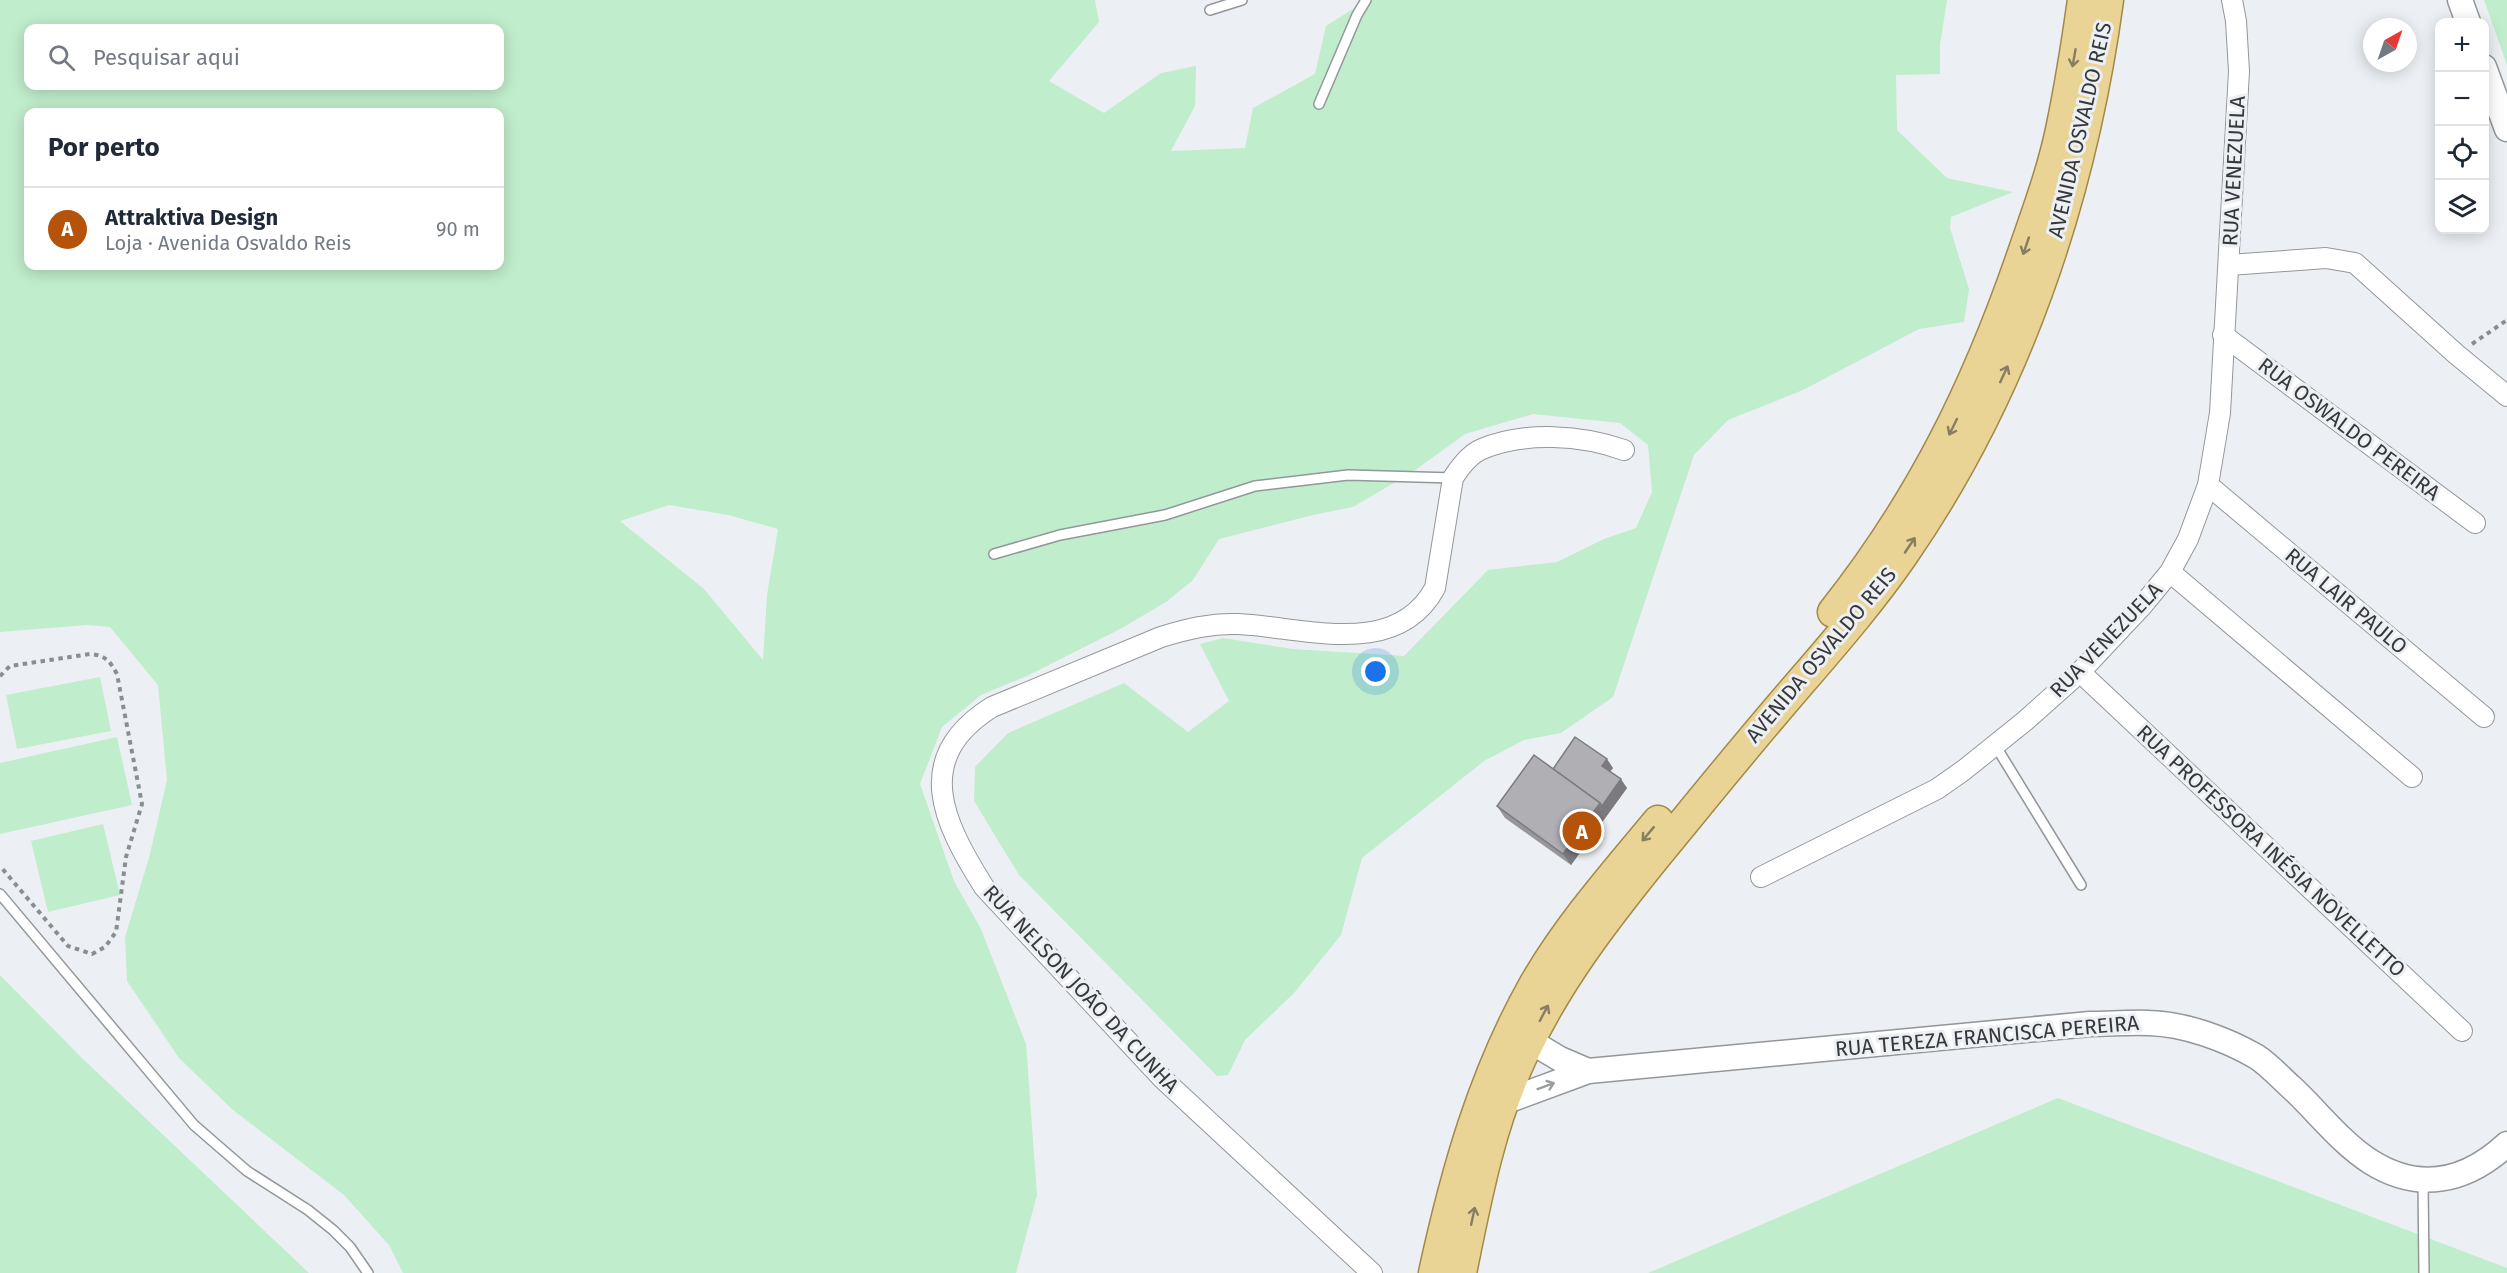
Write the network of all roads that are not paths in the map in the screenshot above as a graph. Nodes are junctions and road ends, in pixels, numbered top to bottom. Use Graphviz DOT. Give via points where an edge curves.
graph roads {
  1 [pos="1242,0"];
  2 [pos="1366,0"];
  3 [pos="2082,0"];
  4 [pos="2108,0"];
  5 [pos="2232,0"];
  6 [pos="2460,0"];
  7 [pos="1210,10"];
  8 [pos="2467,18"];
  9 [pos="2486,72"];
  10 [pos="1319,104"];
  11 [pos="2507,129"];
  12 [pos="2229,265"];
  13 [pos="2223,336"];
  14 [pos="2507,396"];
  15 [pos="1624,450"];
  16 [pos="1453,478"];
  17 [pos="2208,485"];
  18 [pos="2475,523"];
  19 [pos="994,554"];
  20 [pos="2170,572"];
  21 [pos="2080,672"];
  22 [pos="2484,717"];
  23 [pos="1995,745"];
  24 [pos="2412,777"];
  25 [pos="1761,877"];
  26 [pos="2081,885"];
  27 [pos="0,894"];
  28 [pos="2462,1031"];
  29 [pos="1530,1041"];
  30 [pos="1588,1071"];
  31 [pos="1504,1102"];
  32 [pos="2507,1144"];
  33 [pos="2423,1181"];
  34 [pos="368,1273"];
  35 [pos="1372,1273"];
  36 [pos="1434,1273"];
  37 [pos="1461,1273"];
  38 [pos="2424,1273"];
  1 -- 7 [label="lane"];
  2 -- 10 [label="lane"];
  3 -- 36 [label="main road, AVENIDA OSVALDO REIS, one-way" via="2061,132 2042,199 1993,340 1941,451 1855,584 1597,895 1535,984 1509,1031 1466,1140"];
  29 -- 4 [label="main road, AVENIDA OSVALDO REIS, one-way" via="1558,987 1602,924 1876,591 1947,486 2016,349 2049,259 2088,112"];
  5 -- 12 [label="street, RUA VENEZUELA" via="2239,71"];
  6 -- 8 [label="street"];
  9 -- 11 [label="street"];
  12 -- 13 [label="street, RUA VENEZUELA"];
  12 -- 14 [label="street" via="2325,258 2355,263"];
  13 -- 17 [label="street, RUA VENEZUELA" via="2220,413"];
  13 -- 18 [label="street, RUA OSWALDO PEREIRA"];
  15 -- 16 [label="street" via="1600,441 1532,438 1481,449 1461,465"];
  16 -- 19 [label="lane" via="1348,475 1255,486 1165,515"];
  16 -- 35 [label="street, RUA NELSON JOÃO DA CUNHA" via="1435,588 1411,618 1389,628 1356,634 1214,624 1161,637 992,707 971,720 946,754 942,780 950,828 961,851 1010,917 1163,1079"];
  17 -- 20 [label="street, RUA VENEZUELA"];
  17 -- 22 [label="street, RUA LAIR PAULO"];
  20 -- 21 [label="street, RUA VENEZUELA"];
  20 -- 24 [label="street"];
  21 -- 23 [label="street, RUA VENEZUELA"];
  21 -- 28 [label="street, RUA PROFESSORA INÉSIA NOVELLETTO"];
  23 -- 25 [label="street, RUA VENEZUELA" via="1937,789"];
  23 -- 26 [label="lane"];
  27 -- 34 [label="lane" via="194,1125 247,1171 333,1230"];
  29 -- 30 [label="street, RUA TEREZA FRANCISCA PEREIRA"];
  29 -- 31 [label="main road, AVENIDA OSVALDO REIS"];
  31 -- 30 [label="street, RUA TEREZA FRANCISCA PEREIRA, one-way"];
  30 -- 33 [label="street, RUA TEREZA FRANCISCA PEREIRA" via="2079,1025 2151,1023 2189,1030 2259,1059 2371,1162"];
  37 -- 31 [label="main road, AVENIDA OSVALDO REIS, one-way" via="1491,1138"];
  32 -- 33 [label="street, RUA TEREZA FRANCISCA PEREIRA" via="2474,1169 2451,1178"];
  33 -- 38 [label="lane"];
}
